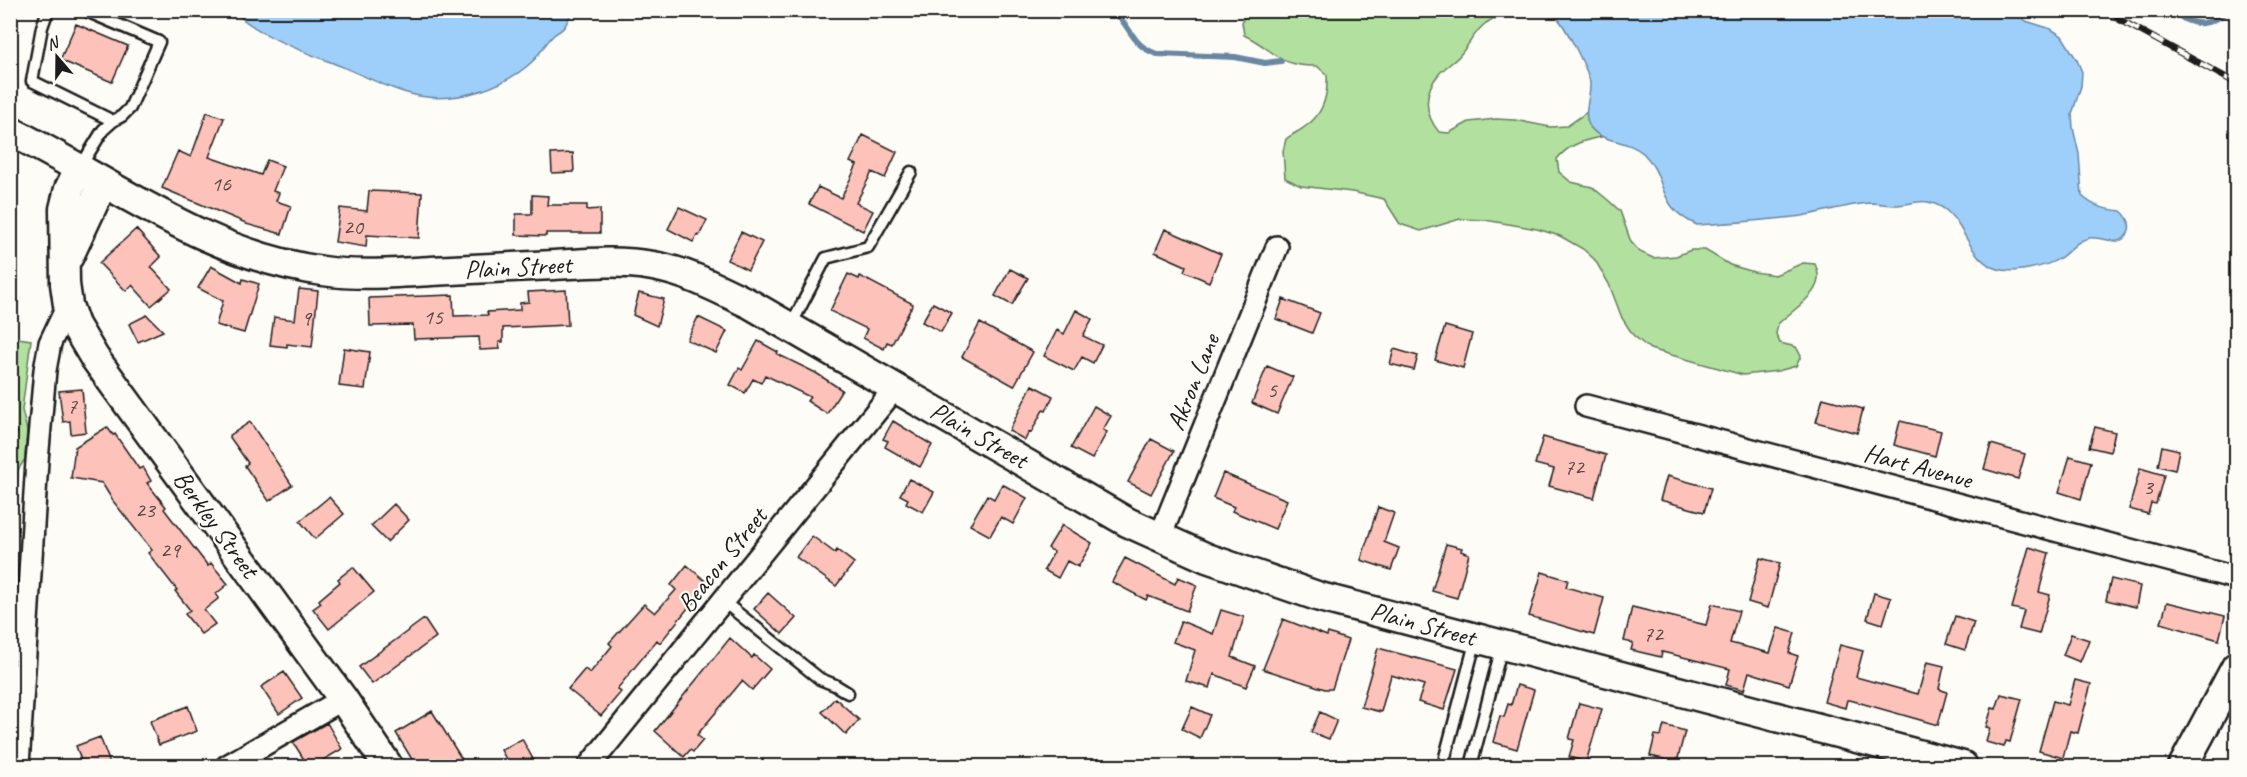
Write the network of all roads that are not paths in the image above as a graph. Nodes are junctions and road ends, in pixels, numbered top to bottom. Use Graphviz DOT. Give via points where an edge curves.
graph roads {
  1 [pos="48,10"];
  2 [pos="84,10"];
  3 [pos="113,121"];
  4 [pos="10,131"];
  5 [pos="911,172"];
  6 [pos="91,176"];
  7 [pos="1277,247"];
  8 [pos="68,305"];
  9 [pos="789,327"];
  10 [pos="896,387"];
  11 [pos="1586,406"];
  12 [pos="1160,537"];
  13 [pos="2236,578"];
  14 [pos="724,602"];
  15 [pos="1489,642"];
  16 [pos="2236,667"];
  17 [pos="848,693"];
  18 [pos="343,699"];
  19 [pos="1445,757"];
  20 [pos="18,766"];
  21 [pos="227,766"];
  22 [pos="387,766"];
  23 [pos="589,766"];
  24 [pos="1471,766"];
  25 [pos="1963,766"];
  26 [pos="2183,766"];
  1 -- 3 [label="lane" via="32,81"];
  2 -- 3 [label="lane" via="159,42 130,108"];
  3 -- 6 [label="lane" via="103,130"];
  4 -- 6 [label="main road, Plain Street"];
  5 -- 9 [label="lane" via="868,247 826,258"];
  6 -- 8 [label="main road, Berkley Street" via="65,199"];
  6 -- 9 [label="main road, Plain Street" via="173,221 268,261 339,273 383,274 575,264 652,266 716,287"];
  7 -- 12 [label="street, Akron Lane"];
  8 -- 18 [label="main road, Berkley Street" via="94,357"];
  8 -- 20 [label="street" via="50,343 45,370"];
  9 -- 10 [label="main road, Plain Street"];
  10 -- 12 [label="main road, Plain Street" via="1127,522"];
  10 -- 14 [label="street, Beacon Street"];
  11 -- 13 [label="street, Hart Avenue"];
  12 -- 15 [label="main road, Plain Street" via="1207,558 1320,597"];
  14 -- 17 [label="lane" via="820,679"];
  14 -- 23 [label="street, Beacon Street"];
  15 -- 19 [label="lane"];
  15 -- 24 [label="lane"];
  15 -- 25 [label="main road, Plain Street"];
  16 -- 26 [label="main road"];
  18 -- 21 [label="street"];
  18 -- 22 [label="main road, Berkley Street"];
}
